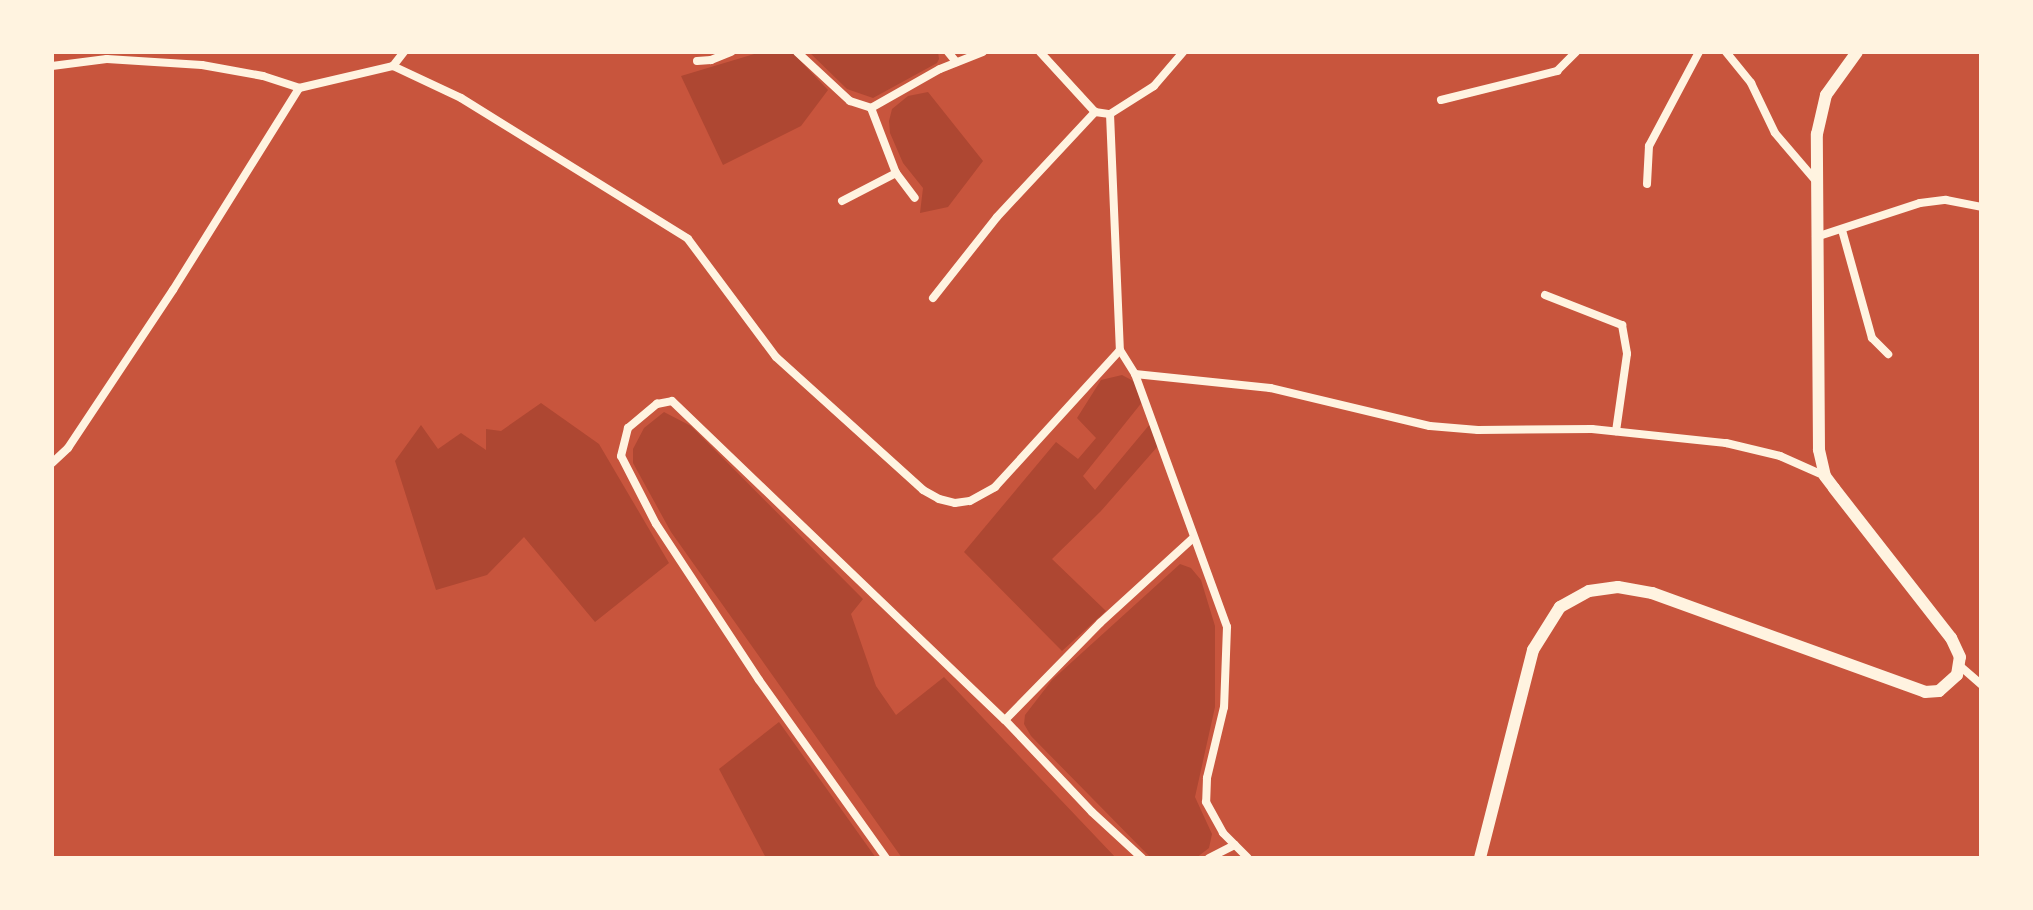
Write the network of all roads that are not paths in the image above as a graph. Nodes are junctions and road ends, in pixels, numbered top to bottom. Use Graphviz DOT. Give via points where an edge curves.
graph roads {
  1 [pos="404,52"];
  2 [pos="731,52"];
  3 [pos="797,52"];
  4 [pos="948,52"];
  5 [pos="983,52"];
  6 [pos="1040,52"];
  7 [pos="1183,52"];
  8 [pos="1576,52"];
  9 [pos="1699,52"];
  10 [pos="1726,52"];
  11 [pos="1857,52"];
  12 [pos="697,61"];
  13 [pos="956,62"];
  14 [pos="52,66"];
  15 [pos="393,66"];
  16 [pos="299,88"];
  17 [pos="1441,100"];
  18 [pos="871,108"];
  19 [pos="1095,112"];
  20 [pos="1110,114"];
  21 [pos="896,173"];
  22 [pos="1817,182"];
  23 [pos="1647,184"];
  24 [pos="915,198"];
  25 [pos="842,201"];
  26 [pos="1981,207"];
  27 [pos="1842,230"];
  28 [pos="1815,237"];
  29 [pos="1545,295"];
  30 [pos="933,298"];
  31 [pos="1120,350"];
  32 [pos="1888,354"];
  33 [pos="1135,374"];
  34 [pos="1616,431"];
  35 [pos="52,463"];
  36 [pos="1825,476"];
  37 [pos="1192,539"];
  38 [pos="1960,666"];
  39 [pos="1981,684"];
  40 [pos="1005,720"];
  41 [pos="1235,845"];
  42 [pos="886,858"];
  43 [pos="1142,858"];
  44 [pos="1209,858"];
  45 [pos="1248,858"];
  46 [pos="1480,858"];
  1 -- 15 [label="street"];
  2 -- 12 [label="street"];
  3 -- 18 [label="street" via="850,101"];
  4 -- 13 [label="street"];
  5 -- 13 [label="street"];
  6 -- 19 [label="street"];
  7 -- 20 [label="street" via="1154,86"];
  8 -- 17 [label="street" via="1557,71"];
  9 -- 23 [label="street" via="1649,146"];
  10 -- 22 [label="street" via="1751,83 1775,133"];
  11 -- 22 [label="street" via="1821,107"];
  13 -- 18 [label="street"];
  14 -- 16 [label="street" via="107,59 202,65"];
  15 -- 16 [label="street"];
  15 -- 31 [label="street" via="461,98 688,239 776,357 939,499 970,501 995,487"];
  16 -- 35 [label="street" via="164,303 68,448"];
  18 -- 21 [label="street"];
  19 -- 20 [label="street"];
  19 -- 30 [label="street" via="997,217"];
  20 -- 31 [label="street"];
  21 -- 24 [label="street"];
  21 -- 25 [label="street"];
  22 -- 28 [label="street"];
  26 -- 27 [label="street" via="1946,200 1920,203"];
  27 -- 28 [label="street"];
  27 -- 32 [label="street" via="1872,338"];
  28 -- 36 [label="street" via="1818,428"];
  29 -- 34 [label="street" via="1622,325 1627,354"];
  31 -- 33 [label="street"];
  33 -- 34 [label="street" via="1270,388 1430,426"];
  33 -- 37 [label="street"];
  34 -- 36 [label="street" via="1747,447"];
  36 -- 38 [label="street" via="1951,638"];
  37 -- 40 [label="street"];
  37 -- 41 [label="street" via="1222,611 1228,645 1224,707 1206,802"];
  38 -- 39 [label="street"];
  38 -- 46 [label="street" via="1946,687 1925,692 1652,593 1618,587 1589,591 1560,607 1533,650"];
  40 -- 42 [label="street" via="672,401 657,404 628,428 621,456 656,524"];
  40 -- 43 [label="street"];
  41 -- 44 [label="street"];
  41 -- 45 [label="street"];
}
